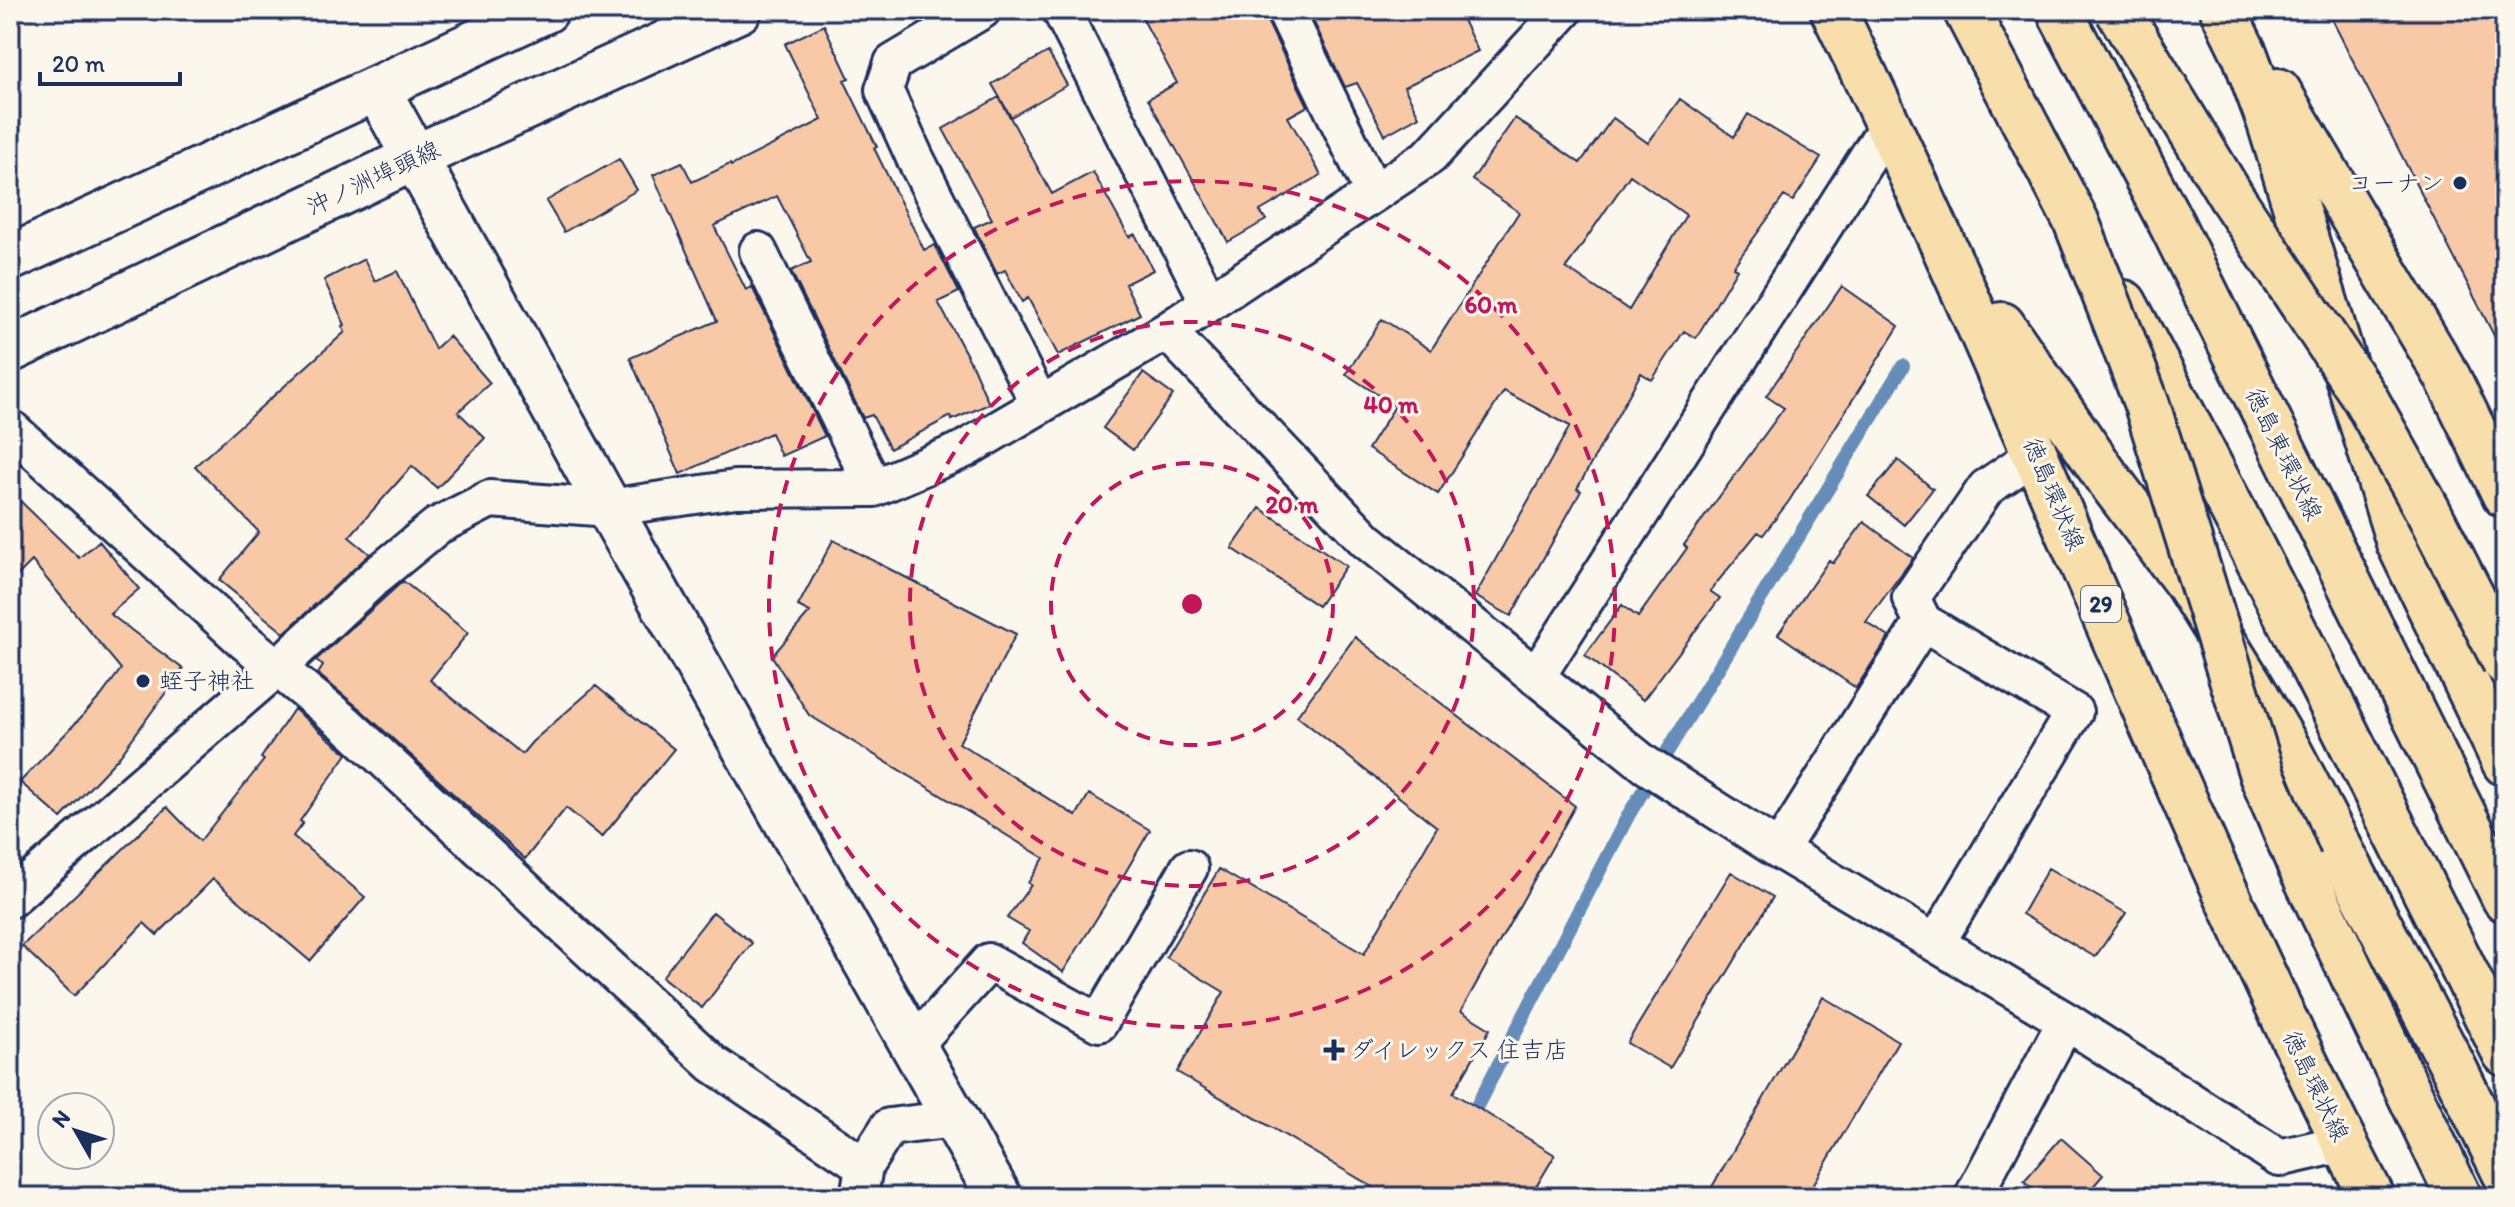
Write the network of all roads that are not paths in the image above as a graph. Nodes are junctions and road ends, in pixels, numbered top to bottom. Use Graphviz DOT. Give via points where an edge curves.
graph roads {
  1 [pos="546,10"];
  2 [pos="739,10"];
  3 [pos="982,10"];
  4 [pos="1061,10"];
  5 [pos="1285,10"];
  6 [pos="1564,10"];
  7 [pos="1833,10"];
  8 [pos="1967,10"];
  9 [pos="2059,10"];
  10 [pos="2118,10"];
  11 [pos="2223,10"];
  12 [pos="2230,10"];
  13 [pos="377,89"];
  14 [pos="1889,124"];
  15 [pos="416,157"];
  16 [pos="1373,192"];
  17 [pos="758,251"];
  18 [pos="10,258"];
  19 [pos="1209,302"];
  20 [pos="1167,331"];
  21 [pos="10,350"];
  22 [pos="1040,405"];
  23 [pos="10,428"];
  24 [pos="2036,454"];
  25 [pos="874,488"];
  26 [pos="2505,495"];
  27 [pos="609,508"];
  28 [pos="1923,622"];
  29 [pos="2505,662"];
  30 [pos="278,667"];
  31 [pos="1536,677"];
  32 [pos="2505,763"];
  33 [pos="1779,850"];
  34 [pos="1189,868"];
  35 [pos="10,899"];
  36 [pos="2505,899"];
  37 [pos="1936,943"];
  38 [pos="2066,1021"];
  39 [pos="914,1045"];
  40 [pos="2505,1053"];
  41 [pos="955,1119"];
  42 [pos="2344,1143"];
  43 [pos="2505,1173"];
  44 [pos="862,1181"];
  45 [pos="1986,1191"];
  46 [pos="999,1197"];
  47 [pos="2372,1197"];
  48 [pos="2459,1197"];
  1 -- 13 [label="main road"];
  2 -- 15 [label="main road, 沖ノ洲埠頭線"];
  3 -- 22 [label="street" via="893,63 884,90"];
  4 -- 19 [label="street"];
  5 -- 16 [label="street"];
  6 -- 16 [label="street" via="1430,156"];
  7 -- 14 [label="main road, 徳島環状線 / 29"];
  8 -- 40 [label="main road, bridge" via="2208,460"];
  8 -- 48 [label="main road, bridge" via="2076,221 2120,333 2262,775"];
  9 -- 36 [label="main road, 徳島東環状線" via="2173,227"];
  10 -- 29 [label="main road, bridge" via="2232,198 2365,398"];
  11 -- 32 [label="main road" via="2270,123 2399,543"];
  12 -- 26 [label="main road" via="2448,378"];
  13 -- 15 [label="main road"];
  13 -- 18 [label="main road"];
  14 -- 24 [label="main road, 徳島環状線 / 29"];
  14 -- 31 [label="street"];
  14 -- 43 [label="main road" via="1944,228 2021,353 2187,583 2289,751"];
  15 -- 21 [label="main road, 沖ノ洲埠頭線"];
  15 -- 27 [label="main road"];
  16 -- 19 [label="street"];
  17 -- 25 [label="street"];
  19 -- 20 [label="street"];
  20 -- 22 [label="street"];
  20 -- 31 [label="street" via="1366,540"];
  22 -- 25 [label="street" via="965,449"];
  23 -- 30 [label="street"];
  24 -- 28 [label="street" via="1986,488 1911,598"];
  24 -- 42 [label="main road, 徳島環状線 / 29" via="2253,957"];
  25 -- 27 [label="street" via="735,489"];
  27 -- 30 [label="street" via="490,499 437,526"];
  27 -- 39 [label="main road"];
  28 -- 33 [label="street"];
  28 -- 37 [label="street" via="2074,712"];
  30 -- 35 [label="street"];
  30 -- 44 [label="street" via="713,1064"];
  31 -- 33 [label="street" via="1657,772"];
  33 -- 37 [label="street"];
  34 -- 39 [label="street" via="1099,1023 989,962"];
  37 -- 38 [label="street"];
  38 -- 42 [label="street" via="2279,1158"];
  38 -- 45 [label="street"];
  39 -- 41 [label="main road"];
  41 -- 44 [label="street" via="889,1127"];
  41 -- 46 [label="main road"];
  42 -- 47 [label="main road, 徳島環状線 / 29"];
}
